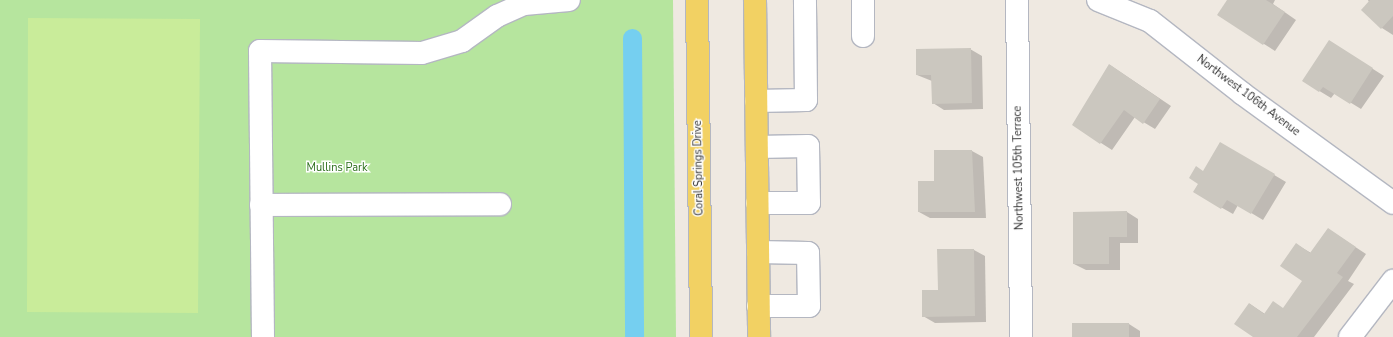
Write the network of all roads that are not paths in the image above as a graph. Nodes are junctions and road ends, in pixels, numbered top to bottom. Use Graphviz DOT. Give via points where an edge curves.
graph roads {
  1 [pos="569,0"];
  2 [pos="697,0"];
  3 [pos="755,0"];
  4 [pos="805,0"];
  5 [pos="863,0"];
  6 [pos="1017,0"];
  7 [pos="1098,0"];
  8 [pos="864,36"];
  9 [pos="756,101"];
  10 [pos="757,147"];
  11 [pos="757,203"];
  12 [pos="1393,203"];
  13 [pos="500,204"];
  14 [pos="261,205"];
  15 [pos="758,252"];
  16 [pos="1393,280"];
  17 [pos="758,306"];
  18 [pos="263,337"];
  19 [pos="701,337"];
  20 [pos="759,337"];
  21 [pos="1021,337"];
  22 [pos="1350,337"];
  1 -- 14 [label="street" via="524,4 497,16 462,41 422,53 260,51"];
  2 -- 19 [label="main road, Coral Springs Drive"];
  3 -- 9 [label="main road"];
  4 -- 9 [label="street" via="806,100"];
  5 -- 8 [label="street"];
  6 -- 21 [label="street, Northwest 105th Terrace"];
  7 -- 12 [label="street, Northwest 106th Avenue" via="1150,21 1243,94"];
  9 -- 10 [label="main road"];
  10 -- 11 [label="main road"];
  10 -- 11 [label="street" via="808,146 809,203"];
  11 -- 15 [label="main road"];
  13 -- 14 [label="street"];
  14 -- 18 [label="street"];
  15 -- 17 [label="main road"];
  15 -- 17 [label="street" via="808,253 809,306"];
  16 -- 22 [label="street"];
  17 -- 20 [label="main road"];
}
